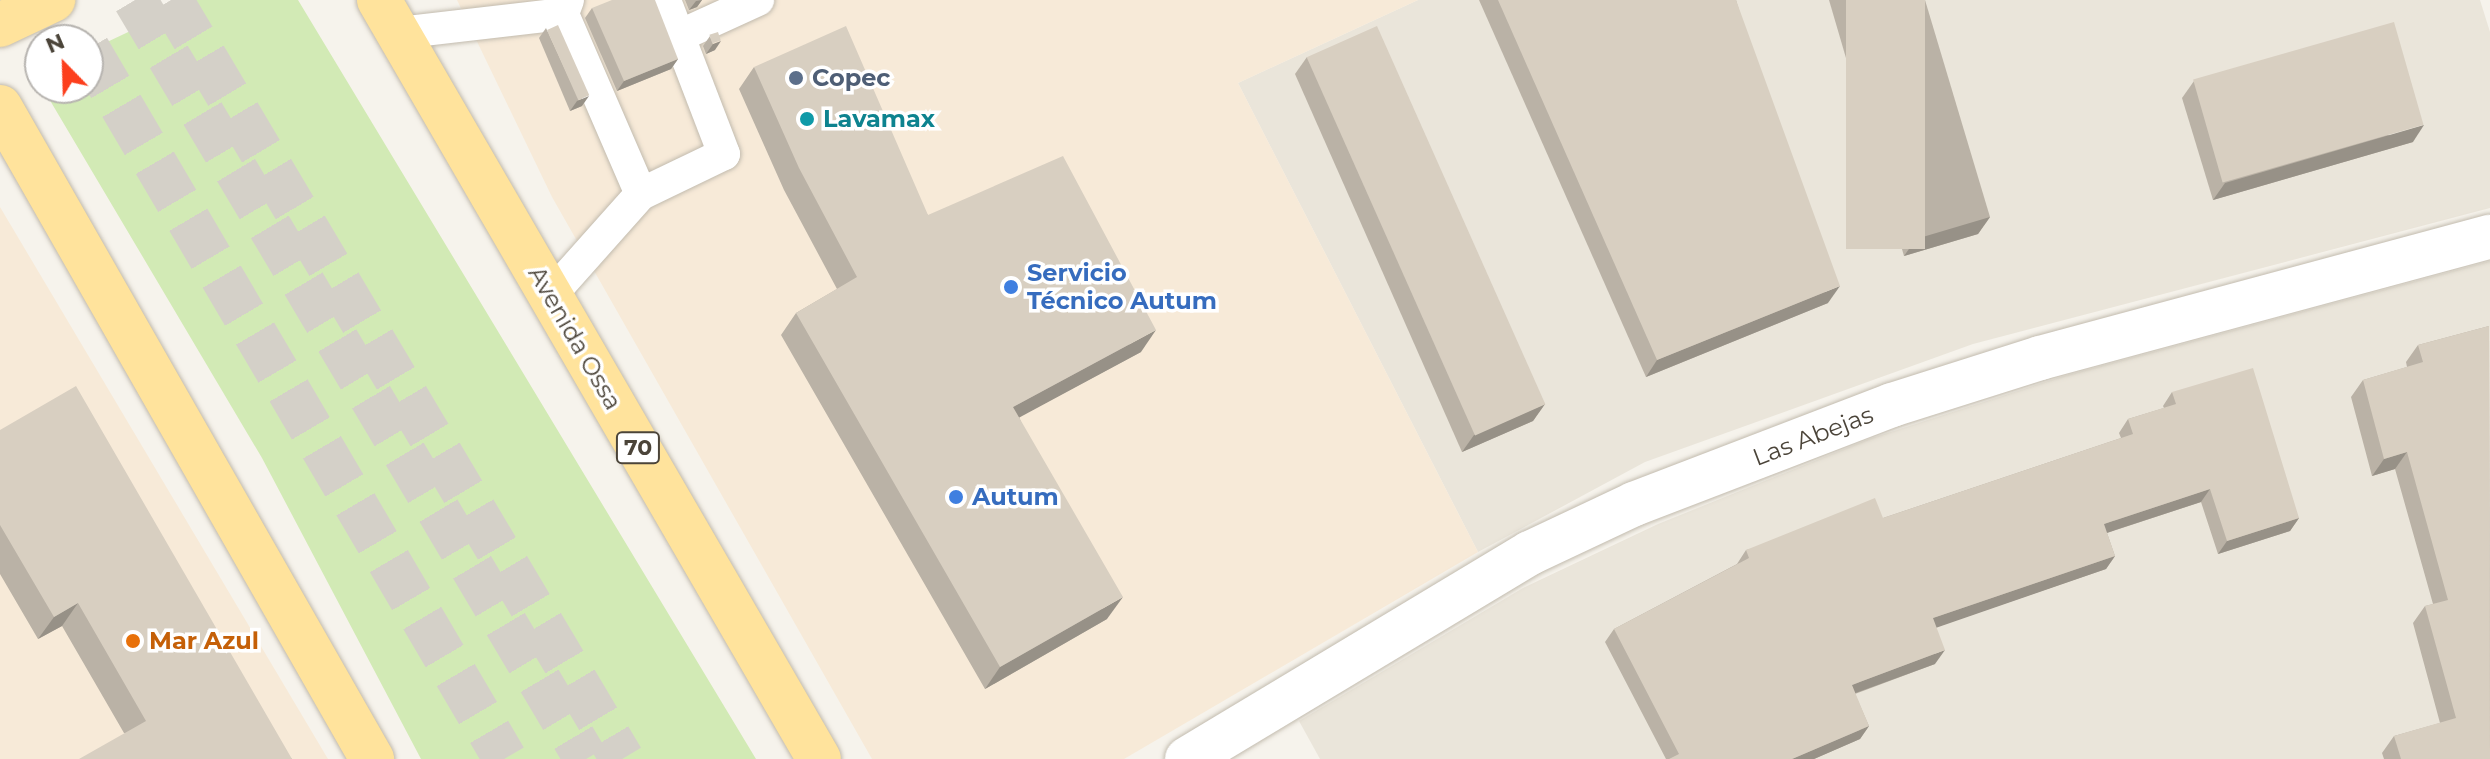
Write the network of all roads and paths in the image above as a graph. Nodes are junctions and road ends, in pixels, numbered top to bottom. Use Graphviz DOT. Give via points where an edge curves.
graph roads {
  1 [pos="53,0"];
  2 [pos="665,0"];
  3 [pos="758,0"];
  4 [pos="566,7"];
  5 [pos="389,16"];
  6 [pos="0,25"];
  7 [pos="679,36"];
  8 [pos="0,107"];
  9 [pos="641,194"];
  10 [pos="2490,237"];
  11 [pos="550,296"];
  12 [pos="372,759"];
  13 [pos="819,759"];
  14 [pos="1187,759"];
  1 -- 6 [label="main road"];
  2 -- 7 [label="lane"];
  3 -- 7 [label="lane"];
  4 -- 5 [label="lane"];
  4 -- 9 [label="lane"];
  5 -- 11 [label="main road, Avenida Ossa / 70"];
  7 -- 9 [label="lane" via="724,154"];
  8 -- 12 [label="main road"];
  9 -- 11 [label="lane"];
  10 -- 14 [label="street, Las Abejas" via="2040,358 1892,405 1634,504 1530,553"];
  11 -- 13 [label="main road, Avenida Ossa / 70"];
}
